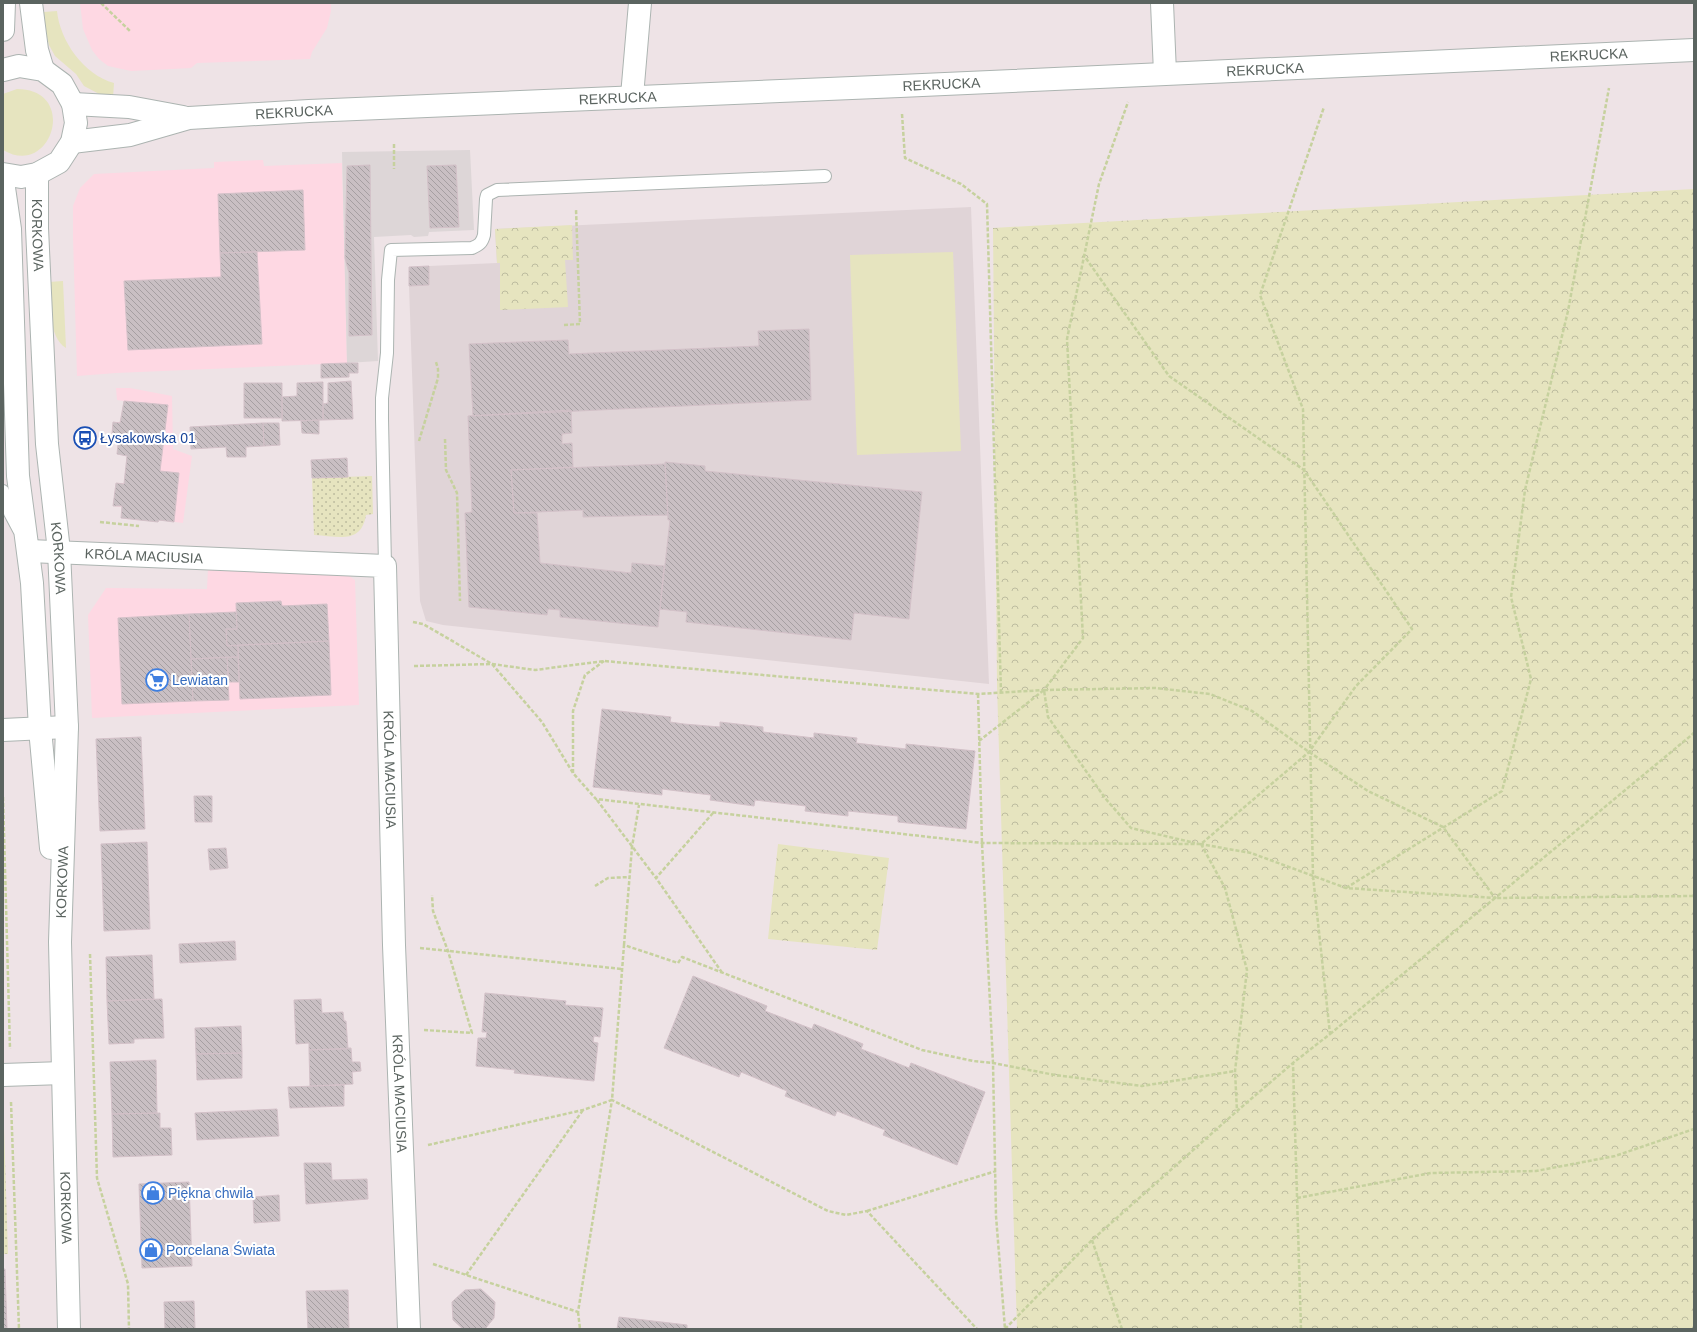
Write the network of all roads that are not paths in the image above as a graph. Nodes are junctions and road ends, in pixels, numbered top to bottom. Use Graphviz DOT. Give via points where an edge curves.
graph roads {
  1 [pos="4,3"];
  2 [pos="31,3"];
  3 [pos="640,3"];
  4 [pos="1162,3"];
  5 [pos="3,30"];
  6 [pos="1694,50"];
  7 [pos="3,70"];
  8 [pos="43,70"];
  9 [pos="1165,73"];
  10 [pos="632,96"];
  11 [pos="73,104"];
  12 [pos="189,118"];
  13 [pos="72,142"];
  14 [pos="3,174"];
  15 [pos="37,174"];
  16 [pos="826,176"];
  17 [pos="3,181"];
  18 [pos="11,267"];
  19 [pos="3,287"];
  20 [pos="3,491"];
  21 [pos="29,551"];
  22 [pos="59,551"];
  23 [pos="385,566"];
  24 [pos="67,727"];
  25 [pos="40,729"];
  26 [pos="3,730"];
  27 [pos="60,942"];
  28 [pos="63,1073"];
  29 [pos="3,1075"];
  30 [pos="70,1329"];
  31 [pos="408,1329"];
  1 -- 5 [label="street"];
  2 -- 8 [label="street" via="37,50"];
  3 -- 10 [label="street"];
  4 -- 9 [label="street"];
  6 -- 9 [label="street, REKRUCKA"];
  7 -- 8 [label="street" via="19,66"];
  8 -- 11 [label="street" via="62,84"];
  9 -- 10 [label="street, REKRUCKA"];
  10 -- 12 [label="street, REKRUCKA"];
  11 -- 12 [label="street, REKRUCKA" via="129,108"];
  11 -- 13 [label="street" via="76,123"];
  12 -- 13 [label="street, REKRUCKA" via="130,135"];
  13 -- 15 [label="street" via="59,162"];
  14 -- 15 [label="street" via="20,177"];
  15 -- 22 [label="street, KORKOWA" via="47,444"];
  16 -- 23 [label="lane" via="497,190 487,195 484,235 478,245 472,248 391,250 388,280 388,353 382,398"];
  17 -- 18 [label="street, KORKOWA" via="10,229"];
  18 -- 19 [label="lane"];
  18 -- 21 [label="street, KORKOWA" via="18,476"];
  20 -- 21 [label="lane" via="10,513"];
  21 -- 22 [label="street, KRÓLA MACIUSIA"];
  21 -- 25 [label="street, KORKOWA"];
  22 -- 23 [label="street, KRÓLA MACIUSIA"];
  22 -- 24 [label="street, KORKOWA"];
  23 -- 31 [label="street, KRÓLA MACIUSIA" via="394,945"];
  24 -- 25 [label="street"];
  24 -- 27 [label="street, KORKOWA"];
  25 -- 26 [label="street"];
  25 -- 27 [label="street, KORKOWA"];
  27 -- 28 [label="street, KORKOWA"];
  28 -- 29 [label="street"];
  28 -- 30 [label="street, KORKOWA"];
}
